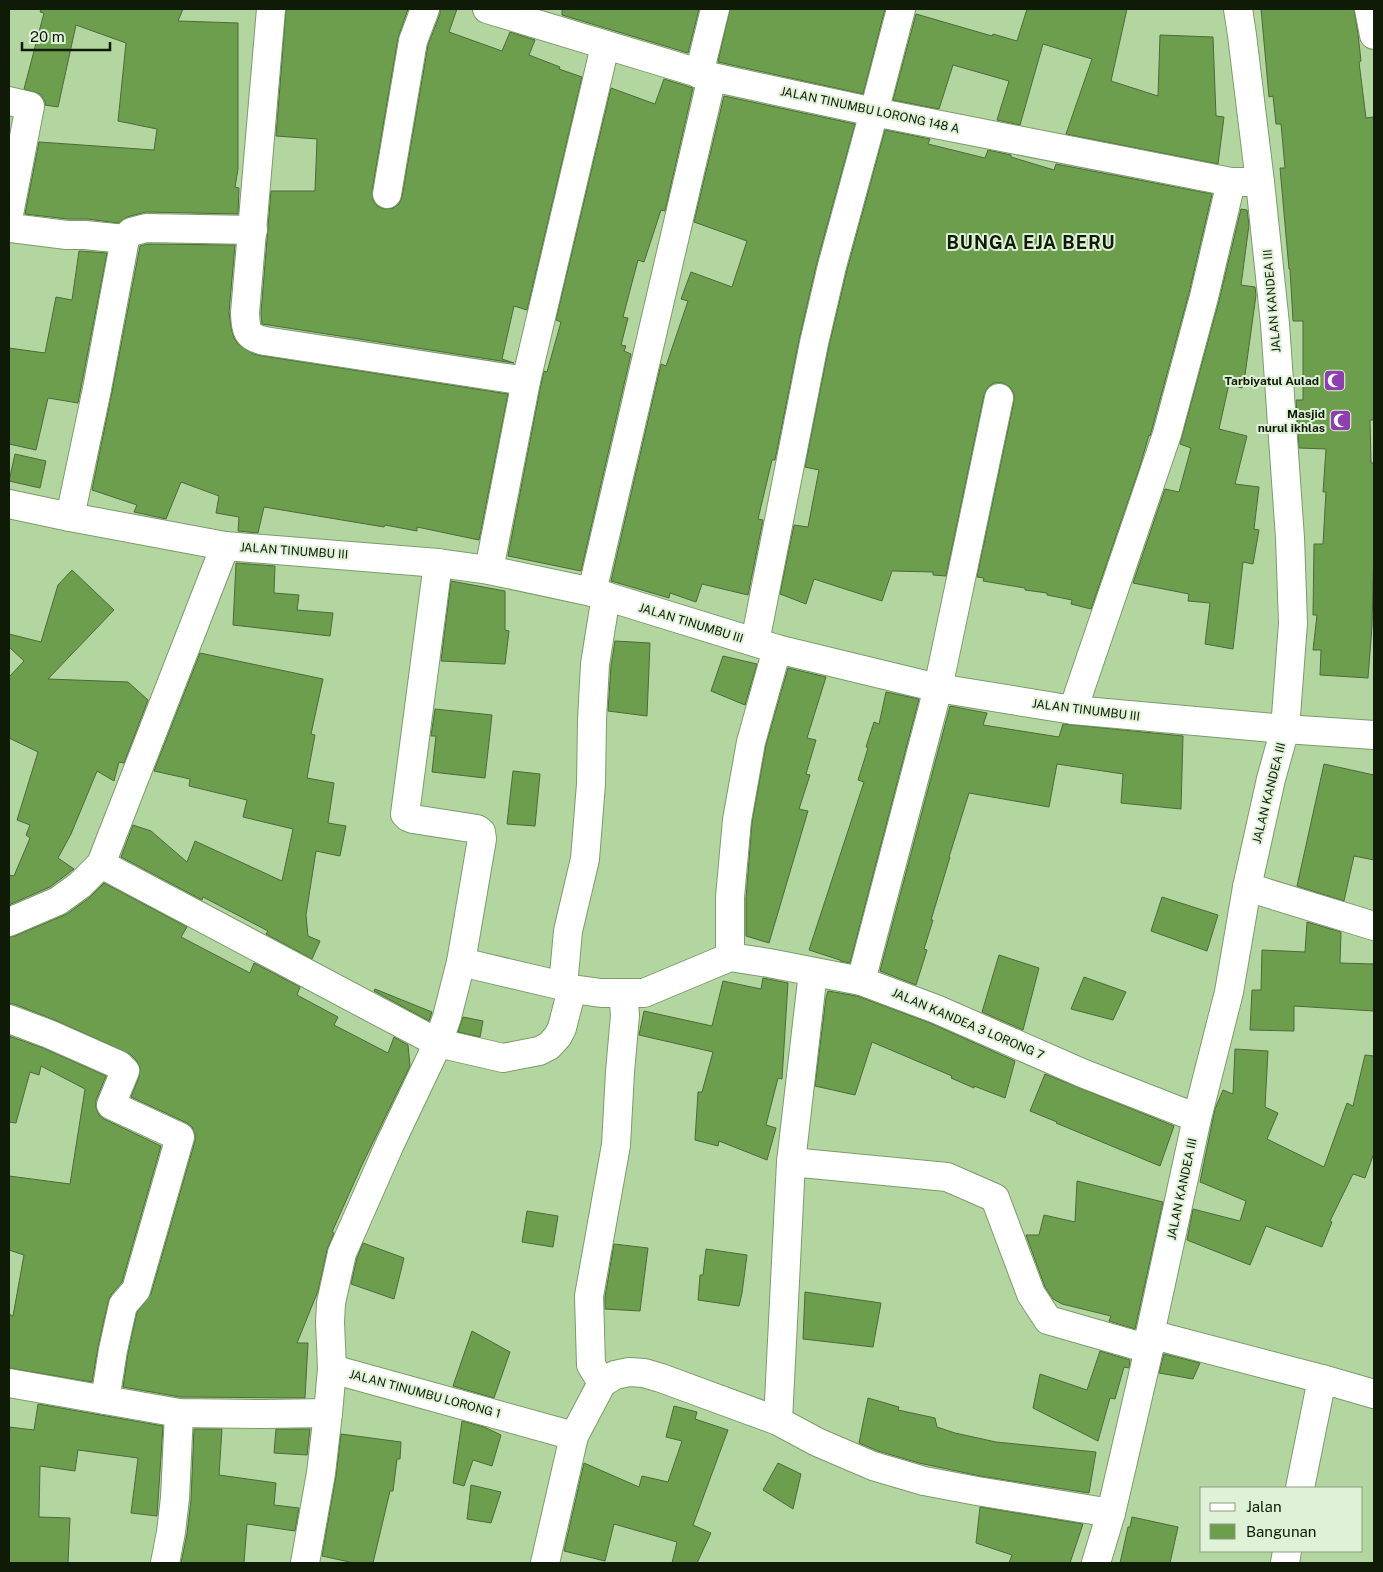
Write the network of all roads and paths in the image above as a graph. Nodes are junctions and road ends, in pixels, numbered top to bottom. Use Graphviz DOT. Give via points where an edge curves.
graph roads {
  1 [pos="271,9"];
  2 [pos="424,9"];
  3 [pos="487,9"];
  4 [pos="715,9"];
  5 [pos="900,9"];
  6 [pos="1238,9"];
  7 [pos="1369,9"];
  8 [pos="564,20"];
  9 [pos="1374,36"];
  10 [pos="606,46"];
  11 [pos="705,75"];
  12 [pos="9,101"];
  13 [pos="874,112"];
  14 [pos="1230,182"];
  15 [pos="1260,182"];
  16 [pos="387,194"];
  17 [pos="9,214"];
  18 [pos="9,218"];
  19 [pos="253,230"];
  20 [pos="125,239"];
  21 [pos="526,381"];
  22 [pos="999,398"];
  23 [pos="9,504"];
  24 [pos="70,517"];
  25 [pos="224,546"];
  26 [pos="438,563"];
  27 [pos="489,570"];
  28 [pos="599,594"];
  29 [pos="766,646"];
  30 [pos="938,688"];
  31 [pos="1073,710"];
  32 [pos="1285,729"];
  33 [pos="1374,735"];
  34 [pos="101,864"];
  35 [pos="1247,887"];
  36 [pos="9,922"];
  37 [pos="1374,926"];
  38 [pos="730,957"];
  39 [pos="460,962"];
  40 [pos="813,972"];
  41 [pos="861,981"];
  42 [pos="568,988"];
  43 [pos="623,993"];
  44 [pos="9,1019"];
  45 [pos="438,1043"];
  46 [pos="1197,1118"];
  47 [pos="791,1162"];
  48 [pos="1150,1341"];
  49 [pos="332,1369"];
  50 [pos="1322,1379"];
  51 [pos="9,1383"];
  52 [pos="602,1383"];
  53 [pos="1374,1394"];
  54 [pos="106,1400"];
  55 [pos="179,1413"];
  56 [pos="328,1413"];
  57 [pos="778,1421"];
  58 [pos="574,1436"];
  59 [pos="1300,1487"];
  60 [pos="1111,1513"];
  61 [pos="165,1563"];
  62 [pos="305,1563"];
  63 [pos="545,1563"];
  64 [pos="1096,1563"];
  1 -- 19 [label="street"];
  2 -- 16 [label="street" via="413,41"];
  3 -- 8 [label="street, JALAN TINUMBU LORONG 148 A"];
  4 -- 11 [label="street"];
  5 -- 13 [label="street"];
  6 -- 15 [label="street, JALAN KANDEA III"];
  7 -- 9 [label="street"];
  8 -- 10 [label="street, JALAN TINUMBU LORONG 148 A"];
  10 -- 11 [label="street, JALAN TINUMBU LORONG 148 A"];
  10 -- 21 [label="street"];
  11 -- 13 [label="street, JALAN TINUMBU LORONG 148 A"];
  11 -- 28 [label="street"];
  12 -- 17 [label="street" via="30,106"];
  13 -- 14 [label="street, JALAN TINUMBU LORONG 148 A"];
  13 -- 29 [label="street" via="814,343"];
  14 -- 15 [label="street, JALAN TINUMBU LORONG 148 A"];
  14 -- 31 [label="street" via="1204,297 1167,434"];
  15 -- 32 [label="street, JALAN KANDEA III" via="1275,324 1290,538 1293,623"];
  18 -- 20 [label="street" via="11,228"];
  19 -- 20 [label="street" via="146,228 131,232"];
  19 -- 21 [label="street" via="245,313 247,329 252,337"];
  20 -- 24 [label="street"];
  21 -- 27 [label="street"];
  22 -- 30 [label="street"];
  23 -- 24 [label="street, JALAN TINUMBU III"];
  24 -- 25 [label="street, JALAN TINUMBU III"];
  25 -- 26 [label="street, JALAN TINUMBU III"];
  25 -- 34 [label="street"];
  26 -- 27 [label="street, JALAN TINUMBU III"];
  26 -- 39 [label="street" via="405,814 413,819 482,832"];
  27 -- 28 [label="street, JALAN TINUMBU III"];
  28 -- 29 [label="street, JALAN TINUMBU III"];
  28 -- 42 [label="street" via="591,784 585,859 568,931"];
  29 -- 30 [label="street, JALAN TINUMBU III"];
  29 -- 38 [label="street" via="737,820 730,897"];
  30 -- 31 [label="street, JALAN TINUMBU III"];
  30 -- 41 [label="street"];
  31 -- 32 [label="street, JALAN TINUMBU III"];
  32 -- 33 [label="street, JALAN TINUMBU III"];
  32 -- 35 [label="street, JALAN KANDEA III"];
  34 -- 36 [label="street" via="58,901"];
  34 -- 45 [label="street"];
  35 -- 37 [label="street"];
  35 -- 46 [label="street, JALAN KANDEA III" via="1229,992"];
  38 -- 40 [label="street, JALAN KANDEA 3 LORONG 7"];
  38 -- 43 [label="street" via="644,993"];
  39 -- 42 [label="street"];
  39 -- 45 [label="street"];
  40 -- 41 [label="street, JALAN KANDEA 3 LORONG 7"];
  40 -- 47 [label="street"];
  41 -- 46 [label="street, JALAN KANDEA 3 LORONG 7"];
  42 -- 43 [label="street"];
  42 -- 45 [label="street" via="562,1028 549,1046 540,1051 502,1058"];
  43 -- 52 [label="street" via="625,1015 616,1144 589,1296 591,1365"];
  44 -- 54 [label="street" via="119,1065 125,1071 111,1105 180,1137 136,1290 123,1305"];
  45 -- 49 [label="street" via="342,1253 330,1312"];
  46 -- 48 [label="street, JALAN KANDEA III"];
  47 -- 48 [label="street" via="947,1177 995,1198 1031,1294 1048,1320"];
  47 -- 57 [label="street"];
  48 -- 50 [label="street"];
  48 -- 60 [label="street, JALAN KANDEA III"];
  49 -- 56 [label="street, JALAN TINUMBU LORONG 1"];
  49 -- 58 [label="street, JALAN TINUMBU LORONG 1"];
  50 -- 53 [label="street"];
  50 -- 59 [label="street"];
  51 -- 54 [label="street"];
  52 -- 57 [label="street" via="615,1375 644,1373"];
  52 -- 58 [label="street"];
  54 -- 55 [label="street"];
  55 -- 56 [label="street"];
  55 -- 61 [label="street" via="175,1498"];
  56 -- 62 [label="street, JALAN TINUMBU LORONG 1"];
  57 -- 60 [label="street" via="873,1466 924,1481"];
  58 -- 63 [label="street"];
  60 -- 64 [label="street, JALAN KANDEA III"];
}
